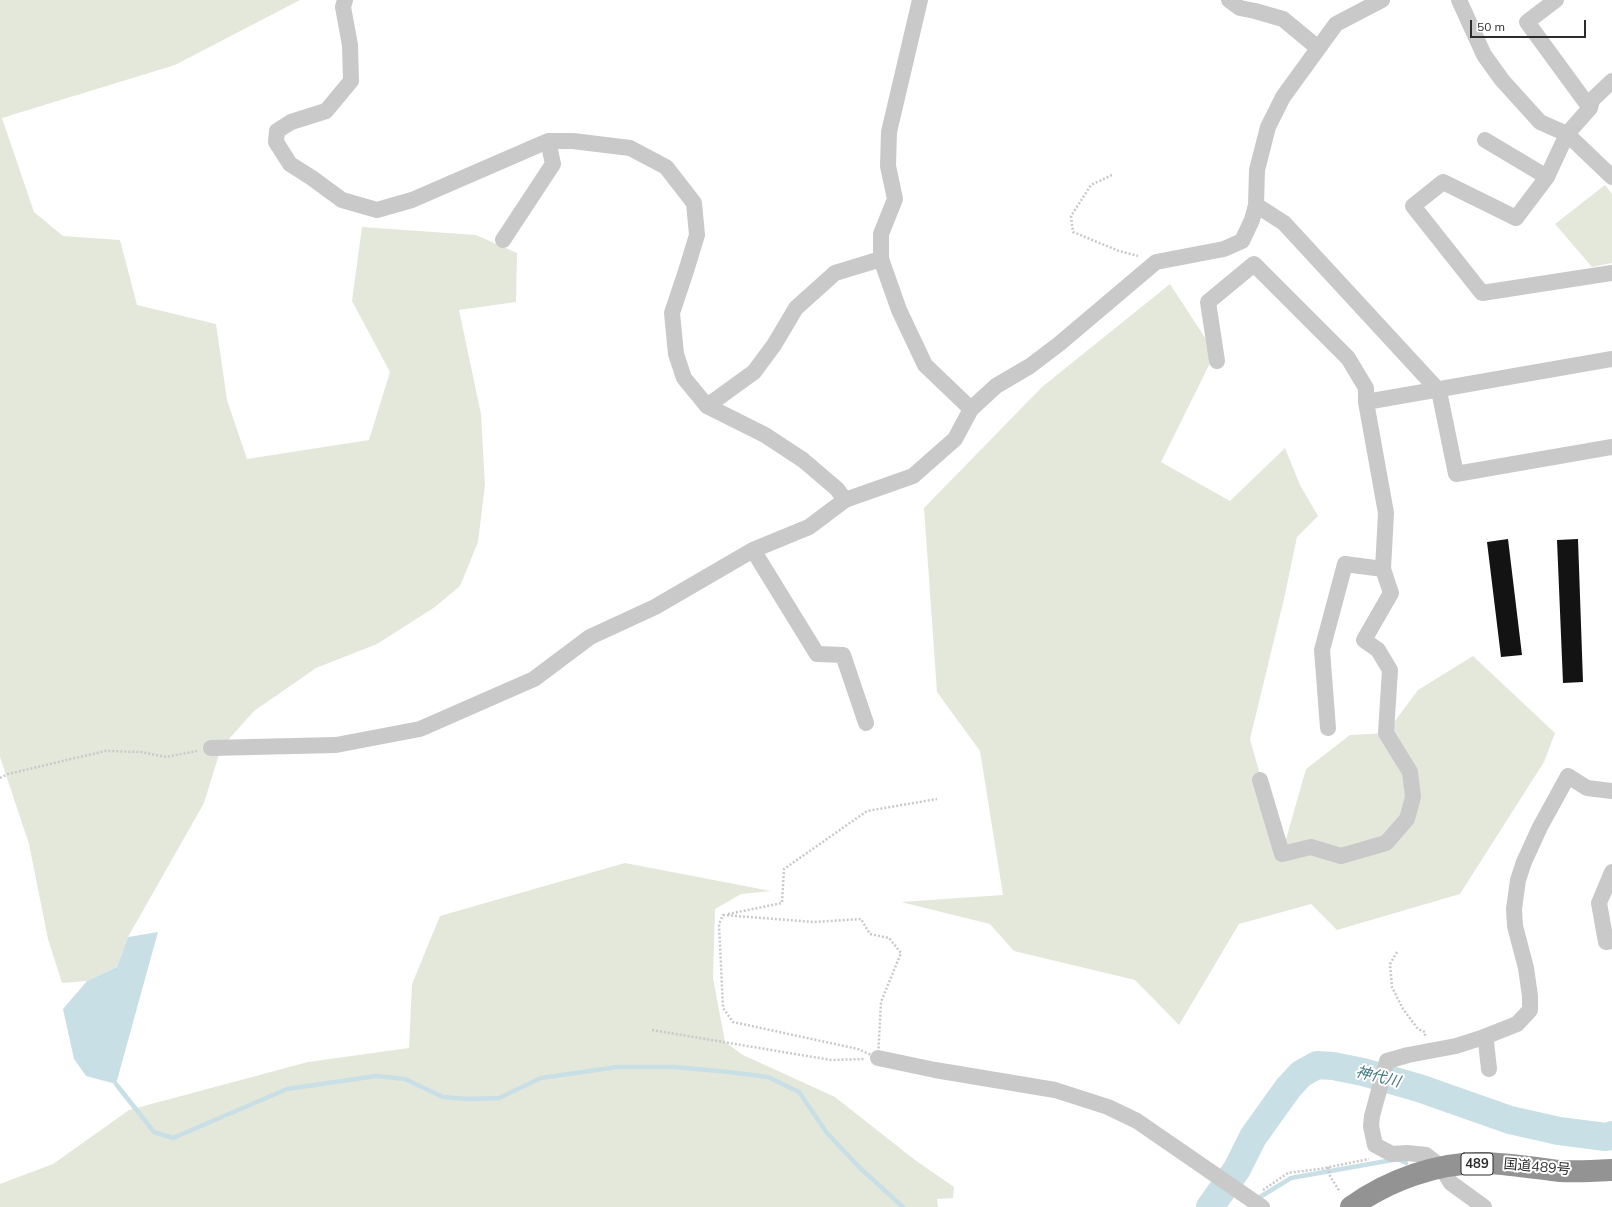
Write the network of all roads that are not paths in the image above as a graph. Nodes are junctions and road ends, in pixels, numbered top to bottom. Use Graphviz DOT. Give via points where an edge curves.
graph roads {
  1 [pos="345,0"];
  2 [pos="920,0"];
  3 [pos="1229,0"];
  4 [pos="1382,0"];
  5 [pos="1460,0"];
  6 [pos="1556,0"];
  7 [pos="1318,48"];
  8 [pos="1612,81"];
  9 [pos="1590,108"];
  10 [pos="1567,134"];
  11 [pos="1485,140"];
  12 [pos="548,141"];
  13 [pos="1547,177"];
  14 [pos="1612,177"];
  15 [pos="1256,205"];
  16 [pos="503,240"];
  17 [pos="881,260"];
  18 [pos="1612,273"];
  19 [pos="1612,359"];
  20 [pos="1217,361"];
  21 [pos="1439,391"];
  22 [pos="1366,402"];
  23 [pos="707,406"];
  24 [pos="971,409"];
  25 [pos="1612,447"];
  26 [pos="845,500"];
  27 [pos="753,550"];
  28 [pos="1384,569"];
  29 [pos="866,723"];
  30 [pos="1328,728"];
  31 [pos="211,748"];
  32 [pos="1260,780"];
  33 [pos="1612,791"];
  34 [pos="1612,872"];
  35 [pos="1612,941"];
  36 [pos="1484,1036"];
  37 [pos="878,1058"];
  38 [pos="1489,1069"];
  39 [pos="1441,1167"];
  40 [pos="1612,1170"];
  41 [pos="1250,1198"];
  42 [pos="1346,1200"];
  43 [pos="1484,1207"];
  1 -- 12 [label="street" via="343,7 350,45 351,81 326,111 291,122 277,131 276,142 290,164 342,200 377,210 412,200"];
  2 -- 17 [label="street" via="889,132 888,166 896,199 881,234"];
  3 -- 7 [label="street" via="1240,8 1283,19"];
  4 -- 7 [label="street" via="1336,24"];
  5 -- 10 [label="street" via="1484,54 1502,80 1540,122"];
  6 -- 9 [label="street" via="1527,22"];
  7 -- 15 [label="street" via="1283,97 1268,127 1257,170"];
  8 -- 9 [label="street" via="1592,100"];
  9 -- 10 [label="street"];
  10 -- 13 [label="street"];
  10 -- 14 [label="street"];
  11 -- 13 [label="street"];
  12 -- 16 [label="street" via="553,164"];
  12 -- 23 [label="street" via="573,141 630,148 666,167 694,203 697,235 672,313 676,354 684,378"];
  13 -- 18 [label="street" via="1516,218 1443,182 1414,206 1482,293"];
  15 -- 21 [label="street" via="1284,223"];
  15 -- 24 [label="street" via="1242,241 1224,249 1156,262 1059,344 1030,366 996,386"];
  17 -- 23 [label="street" via="835,273 796,308 754,372"];
  17 -- 24 [label="street" via="899,310 925,365"];
  19 -- 21 [label="street"];
  20 -- 22 [label="street" via="1208,302 1254,264 1348,358 1366,388"];
  21 -- 22 [label="street"];
  21 -- 25 [label="street" via="1456,474"];
  22 -- 28 [label="street" via="1386,513"];
  23 -- 26 [label="street" via="765,435 803,460 837,489"];
  24 -- 26 [label="street" via="955,438 913,476"];
  26 -- 27 [label="street" via="809,527"];
  27 -- 29 [label="street" via="817,654 843,655"];
  27 -- 31 [label="street" via="655,607 590,637 534,679 420,730 336,745"];
  28 -- 30 [label="street" via="1346,564 1322,650"];
  28 -- 32 [label="street" via="1391,593 1364,640 1378,650 1390,670 1386,734 1410,772 1413,797 1407,819 1386,843 1341,856 1311,847 1282,854"];
  33 -- 36 [label="street" via="1587,788 1568,776 1540,827 1518,880 1514,910 1515,926 1526,968 1530,1010 1517,1024"];
  34 -- 35 [label="street" via="1599,903 1606,942"];
  36 -- 38 [label="street"];
  36 -- 39 [label="street" via="1456,1046 1387,1061 1372,1116 1371,1126 1375,1145 1392,1154 1426,1155"];
  37 -- 41 [label="street" via="1055,1090 1108,1107 1137,1121"];
  39 -- 40 [label="highway, 国道489号 / 489" via="1483,1163 1562,1171"];
  39 -- 42 [label="highway, 国道489号 / 489" via="1397,1181 1368,1196"];
  39 -- 43 [label="street" via="1451,1183"];
}
